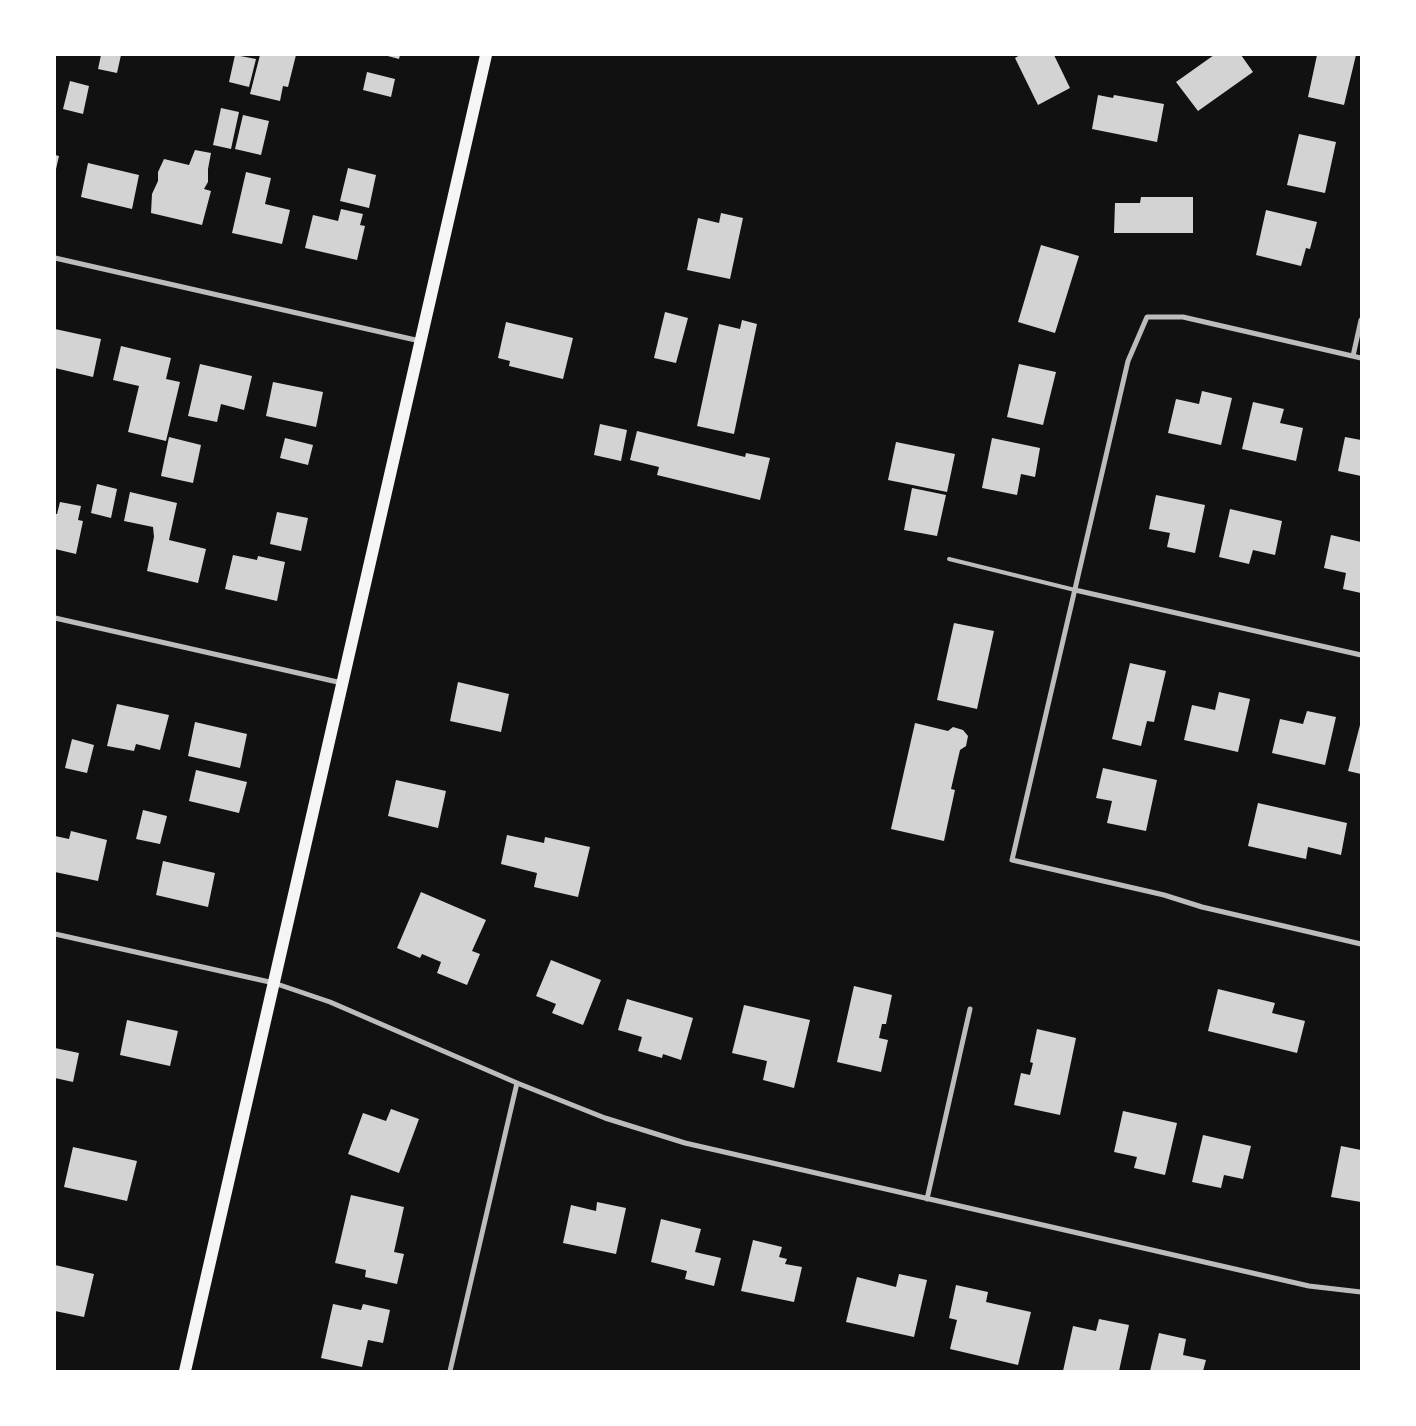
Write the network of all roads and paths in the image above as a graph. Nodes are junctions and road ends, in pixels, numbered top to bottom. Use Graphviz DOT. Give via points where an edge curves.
graph roads {
  1 [pos="486,55"];
  2 [pos="55,258"];
  3 [pos="1361,320"];
  4 [pos="421,342"];
  5 [pos="1353,356"];
  6 [pos="1361,358"];
  7 [pos="949,559"];
  8 [pos="1075,590"];
  9 [pos="55,618"];
  10 [pos="1361,655"];
  11 [pos="343,683"];
  12 [pos="55,934"];
  13 [pos="1361,944"];
  14 [pos="274,982"];
  15 [pos="970,1009"];
  16 [pos="517,1083"];
  17 [pos="927,1199"];
  18 [pos="1361,1292"];
  19 [pos="185,1371"];
  20 [pos="450,1371"];
  1 -- 4 [label="main road"];
  2 -- 4 [label="street"];
  3 -- 5 [label="street"];
  4 -- 11 [label="main road"];
  5 -- 6 [label="street"];
  5 -- 8 [label="street" via="1183,317 1147,317 1128,361"];
  7 -- 8 [label="lane"];
  8 -- 10 [label="street"];
  8 -- 13 [label="street" via="1012,860"];
  9 -- 11 [label="street"];
  11 -- 14 [label="main road"];
  12 -- 14 [label="street"];
  14 -- 16 [label="street" via="330,1002"];
  14 -- 19 [label="main road"];
  15 -- 17 [label="street"];
  16 -- 17 [label="street" via="605,1118 685,1143"];
  16 -- 20 [label="street"];
  17 -- 18 [label="street" via="1309,1286"];
}
